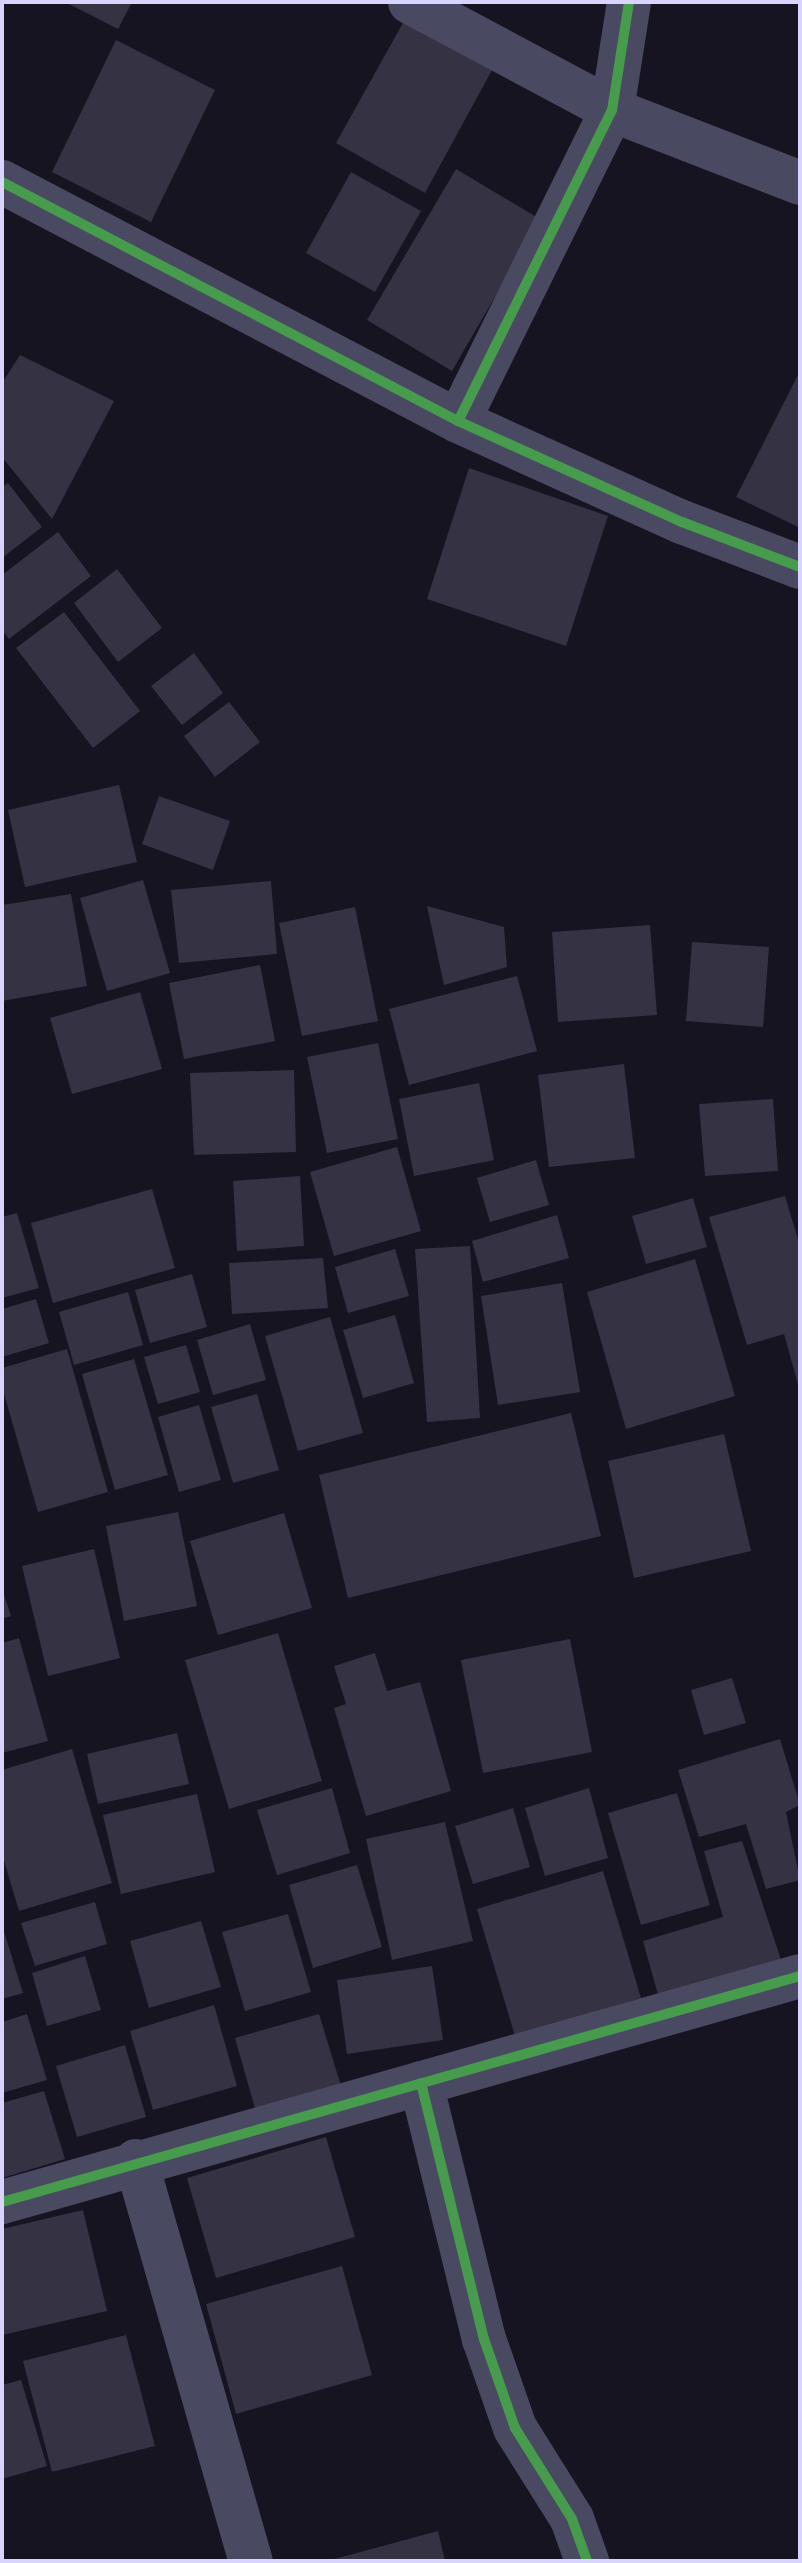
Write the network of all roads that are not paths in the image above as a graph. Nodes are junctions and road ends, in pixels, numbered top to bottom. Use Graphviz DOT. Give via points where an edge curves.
graph roads {
  1 [pos="410,2"];
  2 [pos="629,2"];
  3 [pos="612,110"];
  4 [pos="2,182"];
  5 [pos="800,183"];
  6 [pos="458,421"];
  7 [pos="800,567"];
  8 [pos="800,1976"];
  9 [pos="421,2083"];
  10 [pos="136,2161"];
  11 [pos="2,2202"];
  12 [pos="251,2561"];
  13 [pos="587,2561"];
  1 -- 3 [label="street"];
  2 -- 3 [label="street"];
  3 -- 5 [label="street"];
  3 -- 6 [label="street"];
  4 -- 6 [label="street"];
  6 -- 7 [label="street" via="682,522"];
  8 -- 9 [label="street"];
  9 -- 10 [label="street"];
  9 -- 13 [label="street" via="489,2354 515,2428 572,2519"];
  10 -- 11 [label="street"];
  10 -- 12 [label="street"];
}
